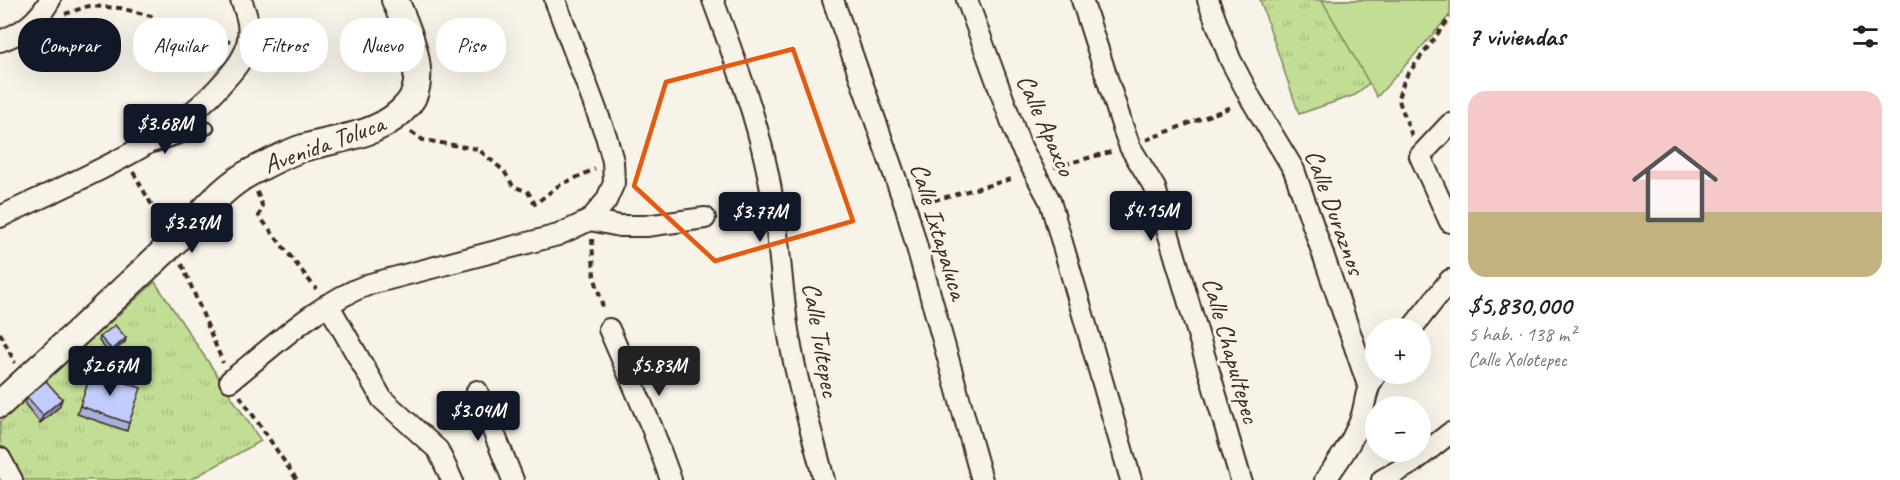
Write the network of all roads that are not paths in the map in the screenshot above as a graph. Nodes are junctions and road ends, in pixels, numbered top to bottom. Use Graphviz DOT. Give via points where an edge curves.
graph roads {
  1 [pos="241,0"];
  2 [pos="395,0"];
  3 [pos="555,0"];
  4 [pos="713,0"];
  5 [pos="834,0"];
  6 [pos="966,0"];
  7 [pos="1082,0"];
  8 [pos="1208,0"];
  9 [pos="45,8"];
  10 [pos="0,41"];
  11 [pos="1450,124"];
  12 [pos="208,128"];
  13 [pos="124,157"];
  14 [pos="0,217"];
  15 [pos="705,218"];
  16 [pos="590,220"];
  17 [pos="1450,222"];
  18 [pos="1450,280"];
  19 [pos="328,304"];
  20 [pos="1420,318"];
  21 [pos="609,329"];
  22 [pos="1365,360"];
  23 [pos="230,381"];
  24 [pos="1371,384"];
  25 [pos="477,391"];
  26 [pos="0,404"];
  27 [pos="1450,433"];
  28 [pos="0,458"];
  29 [pos="12,480"];
  30 [pos="452,480"];
  31 [pos="513,480"];
  32 [pos="671,480"];
  33 [pos="824,480"];
  34 [pos="982,480"];
  35 [pos="1131,480"];
  36 [pos="1241,480"];
  37 [pos="1325,480"];
  38 [pos="1382,480"];
  1 -- 13 [label="street" via="249,21 247,46 237,67 197,109 165,134"];
  2 -- 26 [label="street, Avenida Toluca" via="413,46 418,77 411,101 392,121 367,133 301,149 251,172 224,191"];
  3 -- 16 [label="street" via="613,161 614,183 606,201"];
  4 -- 33 [label="street, Calle Tultepec" via="753,112 767,168 789,335"];
  5 -- 34 [label="street, Calle Ixtapaluca" via="906,208"];
  6 -- 35 [label="street, Calle Apaxco" via="1020,145 1050,201"];
  7 -- 36 [label="street, Calle Chapultepec" via="1130,147 1155,188"];
  8 -- 22 [label="street, Calle Duraznos" via="1230,59 1294,170"];
  9 -- 10 [label="street" via="15,36"];
  11 -- 17 [label="street" via="1420,156"];
  12 -- 13 [label="lane"];
  13 -- 14 [label="street"];
  15 -- 16 [label="street" via="646,226"];
  16 -- 19 [label="street" via="558,235 370,284"];
  18 -- 20 [label="street"];
  19 -- 23 [label="street"];
  19 -- 30 [label="street" via="382,399 438,450"];
  21 -- 32 [label="street"];
  24 -- 37 [label="street" via="1346,452"];
  25 -- 31 [label="street"];
  27 -- 38 [label="street" via="1412,463"];
  28 -- 29 [label="street"];
}
